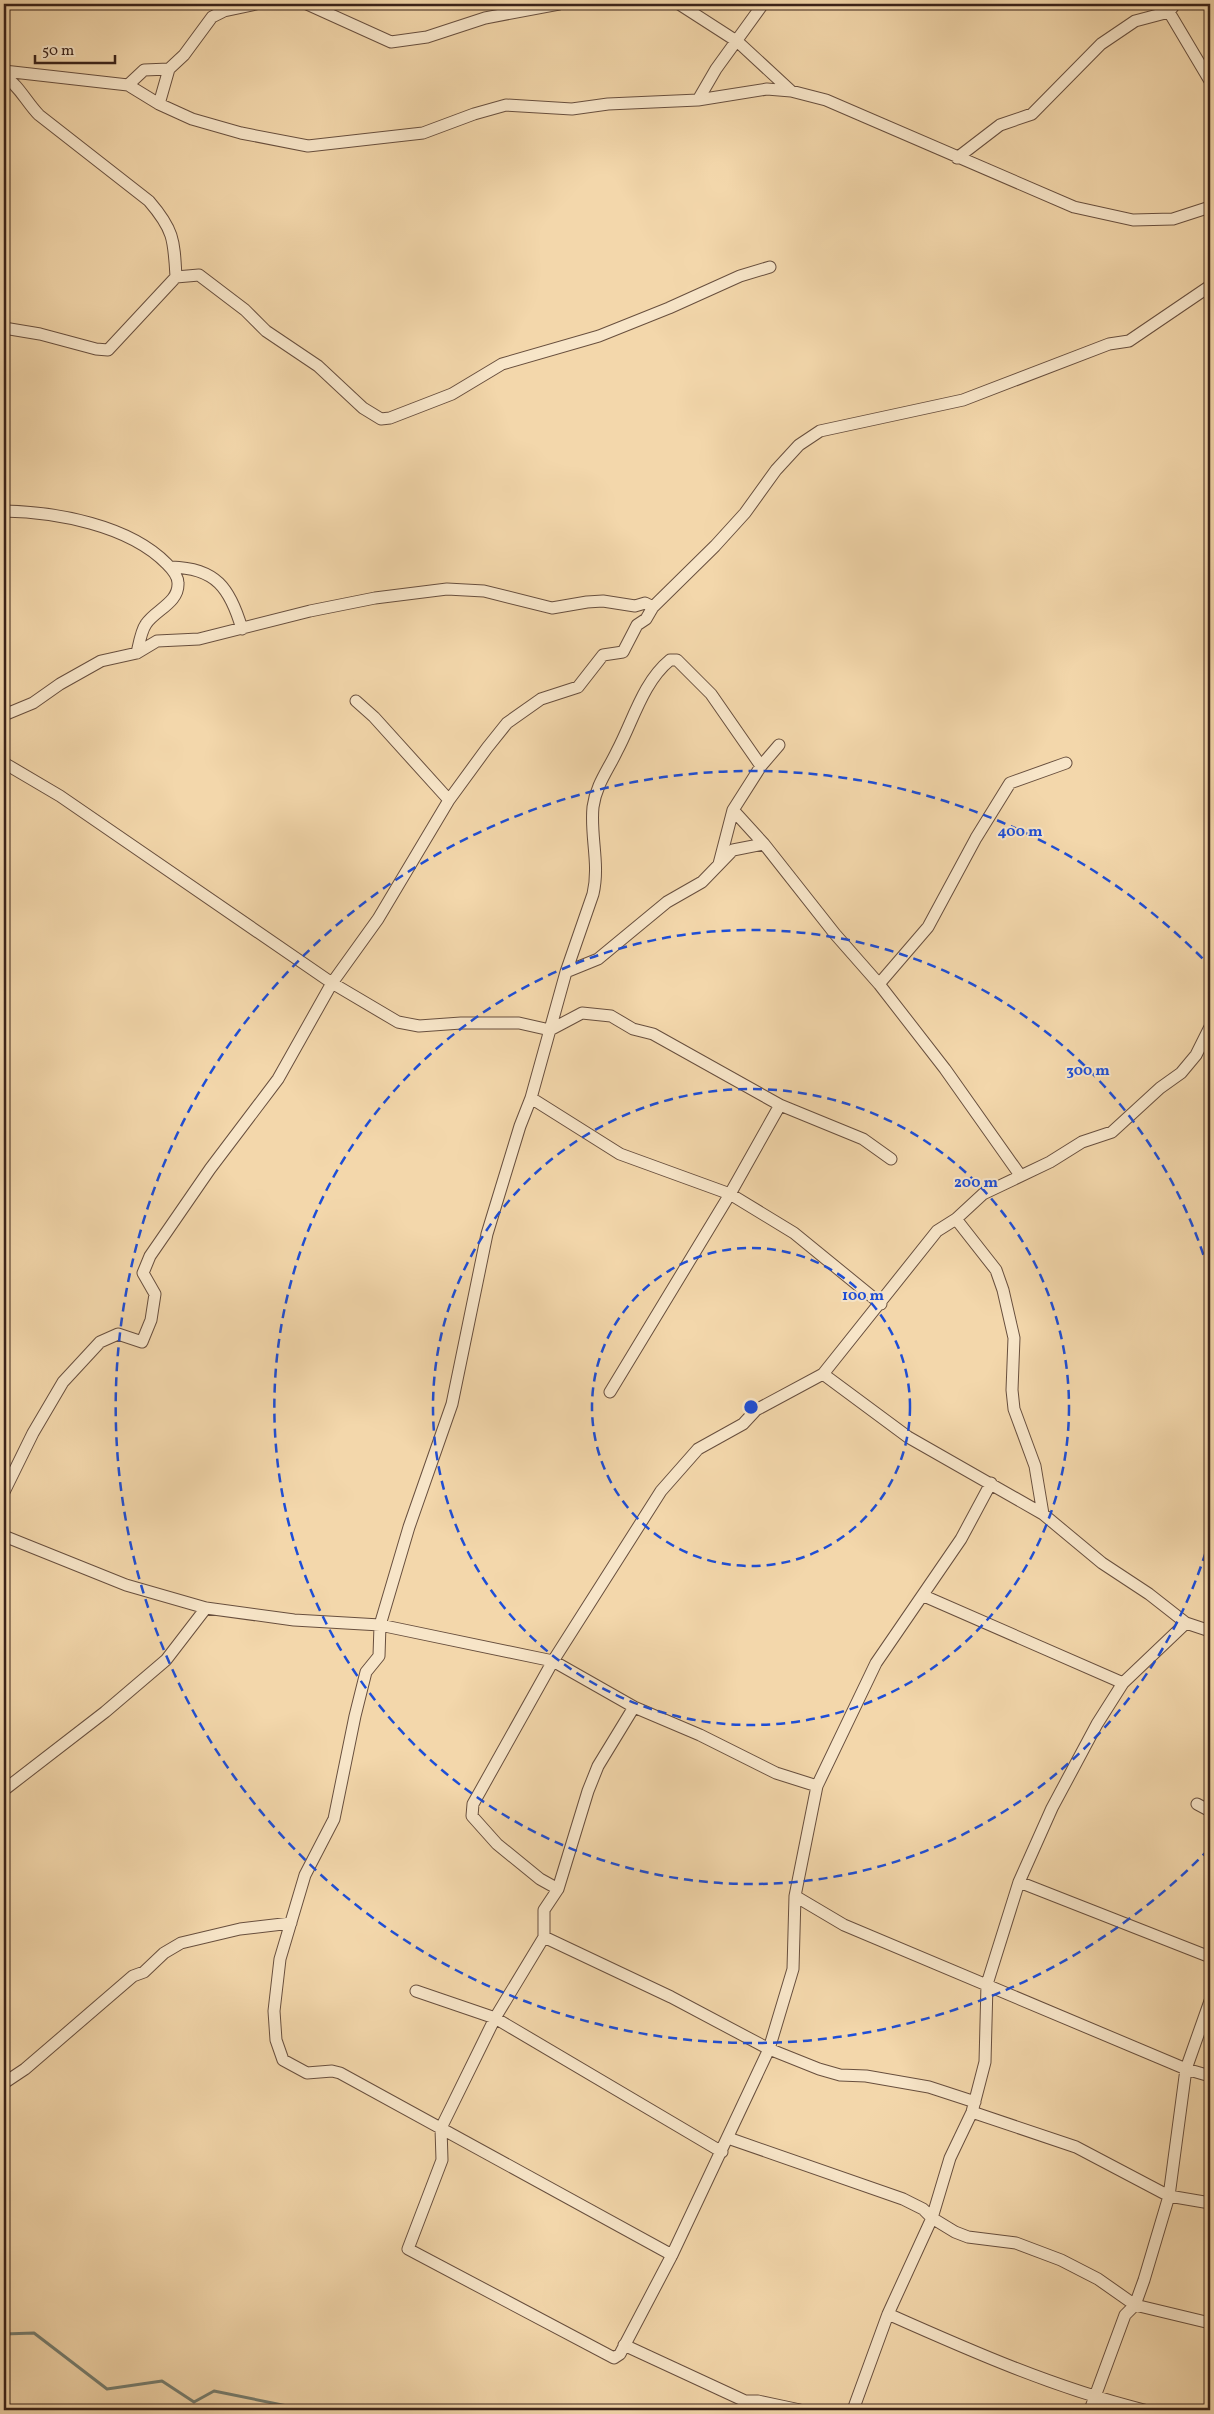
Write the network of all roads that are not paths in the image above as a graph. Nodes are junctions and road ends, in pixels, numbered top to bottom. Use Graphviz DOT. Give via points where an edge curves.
graph roads {
  1 [pos="256,4"];
  2 [pos="307,4"];
  3 [pos="559,4"];
  4 [pos="679,4"];
  5 [pos="763,4"];
  6 [pos="1172,8"];
  7 [pos="738,42"];
  8 [pos="169,69"];
  9 [pos="4,71"];
  10 [pos="4,76"];
  11 [pos="1210,82"];
  12 [pos="128,85"];
  13 [pos="791,91"];
  14 [pos="698,100"];
  15 [pos="159,104"];
  16 [pos="957,158"];
  17 [pos="1210,207"];
  18 [pos="770,268"];
  19 [pos="176,277"];
  20 [pos="1210,286"];
  21 [pos="4,328"];
  22 [pos="4,511"];
  23 [pos="171,567"];
  24 [pos="653,607"];
  25 [pos="242,629"];
  26 [pos="137,653"];
  27 [pos="356,701"];
  28 [pos="4,715"];
  29 [pos="779,745"];
  30 [pos="4,763"];
  31 [pos="1066,763"];
  32 [pos="761,766"];
  33 [pos="449,800"];
  34 [pos="733,810"];
  35 [pos="764,844"];
  36 [pos="718,868"];
  37 [pos="566,972"];
  38 [pos="332,983"];
  39 [pos="879,984"];
  40 [pos="1210,1027"];
  41 [pos="550,1030"];
  42 [pos="531,1098"];
  43 [pos="780,1105"];
  44 [pos="891,1159"];
  45 [pos="1020,1175"];
  46 [pos="730,1194"];
  47 [pos="956,1219"];
  48 [pos="881,1304"];
  49 [pos="823,1374"];
  50 [pos="610,1392"];
  51 [pos="991,1483"];
  52 [pos="4,1492"];
  53 [pos="1043,1514"];
  54 [pos="4,1536"];
  55 [pos="924,1596"];
  56 [pos="206,1608"];
  57 [pos="1186,1623"];
  58 [pos="380,1625"];
  59 [pos="1210,1631"];
  60 [pos="553,1660"];
  61 [pos="1123,1683"];
  62 [pos="634,1707"];
  63 [pos="817,1786"];
  64 [pos="4,1790"];
  65 [pos="1198,1804"];
  66 [pos="1210,1811"];
  67 [pos="1019,1882"];
  68 [pos="558,1889"];
  69 [pos="795,1896"];
  70 [pos="291,1923"];
  71 [pos="544,1937"];
  72 [pos="1210,1957"];
  73 [pos="987,1984"];
  74 [pos="416,1991"];
  75 [pos="1210,2002"];
  76 [pos="495,2018"];
  77 [pos="770,2049"];
  78 [pos="1186,2070"];
  79 [pos="1210,2076"];
  80 [pos="4,2083"];
  81 [pos="973,2107"];
  82 [pos="441,2128"];
  83 [pos="728,2138"];
  84 [pos="722,2152"];
  85 [pos="1169,2196"];
  86 [pos="1210,2203"];
  87 [pos="932,2218"];
  88 [pos="672,2255"];
  89 [pos="1135,2306"];
  90 [pos="888,2314"];
  91 [pos="1210,2323"];
  92 [pos="624,2345"];
  93 [pos="1093,2397"];
  94 [pos="800,2410"];
  95 [pos="853,2410"];
  96 [pos="1090,2410"];
  97 [pos="1144,2410"];
  1 -- 8 [label="street" via="216,14 196,36 184,56"];
  2 -- 3 [label="street" via="391,42 427,37 485,18"];
  4 -- 7 [label="street"];
  5 -- 7 [label="street"];
  6 -- 11 [label="street"];
  6 -- 16 [label="street" via="1135,21 1108,39 1032,114 1000,125"];
  7 -- 13 [label="street"];
  7 -- 14 [label="street" via="716,69"];
  8 -- 12 [label="street" via="144,70"];
  8 -- 15 [label="street"];
  9 -- 12 [label="street"];
  10 -- 19 [label="street" via="17,86 27,104 39,115 160,213 174,239"];
  12 -- 15 [label="street"];
  13 -- 14 [label="street" via="768,89"];
  13 -- 16 [label="street" via="826,100"];
  14 -- 15 [label="street" via="572,109 506,105 423,133 308,146 241,134 192,119"];
  16 -- 17 [label="street" via="1074,207 1105,215 1133,220 1173,219"];
  18 -- 19 [label="street" via="740,276 606,333 502,364 452,394 381,419 199,275"];
  19 -- 21 [label="street" via="108,350"];
  20 -- 24 [label="street" via="1129,341 1109,344 963,400 820,431 799,445 716,546"];
  22 -- 23 [label="street" via="62,517 110,530 148,548"];
  23 -- 25 [label="street" via="192,568 214,579 232,600"];
  23 -- 26 [label="street" via="177,576 178,590 146,624"];
  24 -- 25 [label="street" via="645,603 636,606 603,601 552,608 484,591 447,588 310,611"];
  24 -- 33 [label="street" via="646,619 637,625 623,652 603,655 578,687 541,699 507,723"];
  25 -- 26 [label="street" via="190,640 157,641"];
  26 -- 28 [label="street" via="101,661 33,704"];
  27 -- 33 [label="street"];
  29 -- 32 [label="street"];
  30 -- 38 [label="street" via="60,796"];
  31 -- 39 [label="street" via="1010,783 928,927"];
  32 -- 34 [label="street"];
  32 -- 37 [label="street" via="711,694 678,660 670,660 660,668 594,797 596,880"];
  33 -- 38 [label="street" via="378,919"];
  34 -- 35 [label="street"];
  34 -- 36 [label="street"];
  35 -- 36 [label="street" via="733,850"];
  35 -- 39 [label="street"];
  36 -- 37 [label="street" via="702,882 667,902 598,959"];
  37 -- 41 [label="street"];
  38 -- 41 [label="street" via="398,1022 419,1026 519,1023"];
  38 -- 52 [label="street" via="278,1079 150,1256 143,1273 155,1294 142,1342 118,1334 100,1342 81,1362 63,1382"];
  39 -- 45 [label="street"];
  40 -- 45 [label="street" via="1196,1055 1181,1073 1112,1132 1082,1142 1050,1162"];
  41 -- 42 [label="street"];
  41 -- 43 [label="street" via="582,1013 611,1016 633,1029 653,1034"];
  42 -- 46 [label="street" via="620,1154"];
  42 -- 58 [label="street" via="487,1234 452,1404 409,1527"];
  43 -- 44 [label="street" via="864,1139"];
  43 -- 46 [label="street"];
  45 -- 47 [label="street" via="983,1194"];
  46 -- 48 [label="street" via="794,1233"];
  46 -- 50 [label="street"];
  47 -- 48 [label="street" via="937,1231"];
  47 -- 53 [label="street" via="996,1270 1003,1290 1014,1338 1014,1409 1035,1466"];
  48 -- 49 [label="street"];
  49 -- 51 [label="street" via="908,1437"];
  49 -- 60 [label="street" via="756,1410 742,1424 698,1449 661,1491"];
  51 -- 53 [label="street"];
  51 -- 55 [label="street" via="961,1539"];
  53 -- 57 [label="street" via="1102,1563"];
  54 -- 56 [label="street" via="126,1586"];
  55 -- 61 [label="street"];
  55 -- 63 [label="street" via="876,1663"];
  56 -- 58 [label="street" via="294,1620"];
  56 -- 64 [label="street" via="166,1660"];
  57 -- 59 [label="street"];
  57 -- 61 [label="street"];
  58 -- 60 [label="street"];
  58 -- 70 [label="street" via="379,1656 366,1672 334,1819 305,1875"];
  60 -- 62 [label="street"];
  60 -- 68 [label="street" via="473,1804 472,1816 496,1844"];
  61 -- 67 [label="street" via="1052,1808"];
  62 -- 63 [label="street" via="776,1773"];
  62 -- 68 [label="street" via="598,1766"];
  63 -- 69 [label="street"];
  65 -- 66 [label="street"];
  67 -- 72 [label="street"];
  67 -- 73 [label="street"];
  68 -- 71 [label="street" via="544,1910"];
  69 -- 73 [label="street" via="844,1925"];
  69 -- 77 [label="street" via="793,1969"];
  70 -- 80 [label="street" via="234,1930 173,1947"];
  70 -- 82 [label="street" via="280,1959 274,2012 276,2040 283,2060 307,2073 340,2073"];
  71 -- 76 [label="street"];
  71 -- 77 [label="street"];
  73 -- 78 [label="street"];
  73 -- 81 [label="street" via="985,2062"];
  74 -- 76 [label="street"];
  75 -- 78 [label="street"];
  76 -- 82 [label="street"];
  76 -- 84 [label="street"];
  77 -- 81 [label="street" via="840,2076 866,2076 929,2087"];
  77 -- 83 [label="street"];
  78 -- 79 [label="street"];
  78 -- 85 [label="street"];
  81 -- 85 [label="street" via="1076,2147"];
  81 -- 87 [label="street" via="950,2158"];
  82 -- 88 [label="street"];
  82 -- 92 [label="street" via="442,2160 408,2249 614,2358"];
  83 -- 84 [label="street"];
  83 -- 87 [label="street" via="903,2199 923,2209"];
  84 -- 88 [label="street"];
  85 -- 86 [label="street"];
  85 -- 89 [label="street"];
  87 -- 89 [label="street" via="968,2237 1016,2243 1061,2260 1098,2280"];
  87 -- 90 [label="street"];
  88 -- 92 [label="street"];
  89 -- 91 [label="street"];
  89 -- 93 [label="street" via="1125,2315"];
  90 -- 93 [label="street" via="965,2348"];
  90 -- 95 [label="street"];
  92 -- 94 [label="street" via="745,2401 758,2400"];
  93 -- 96 [label="street"];
  93 -- 97 [label="street"];
}
